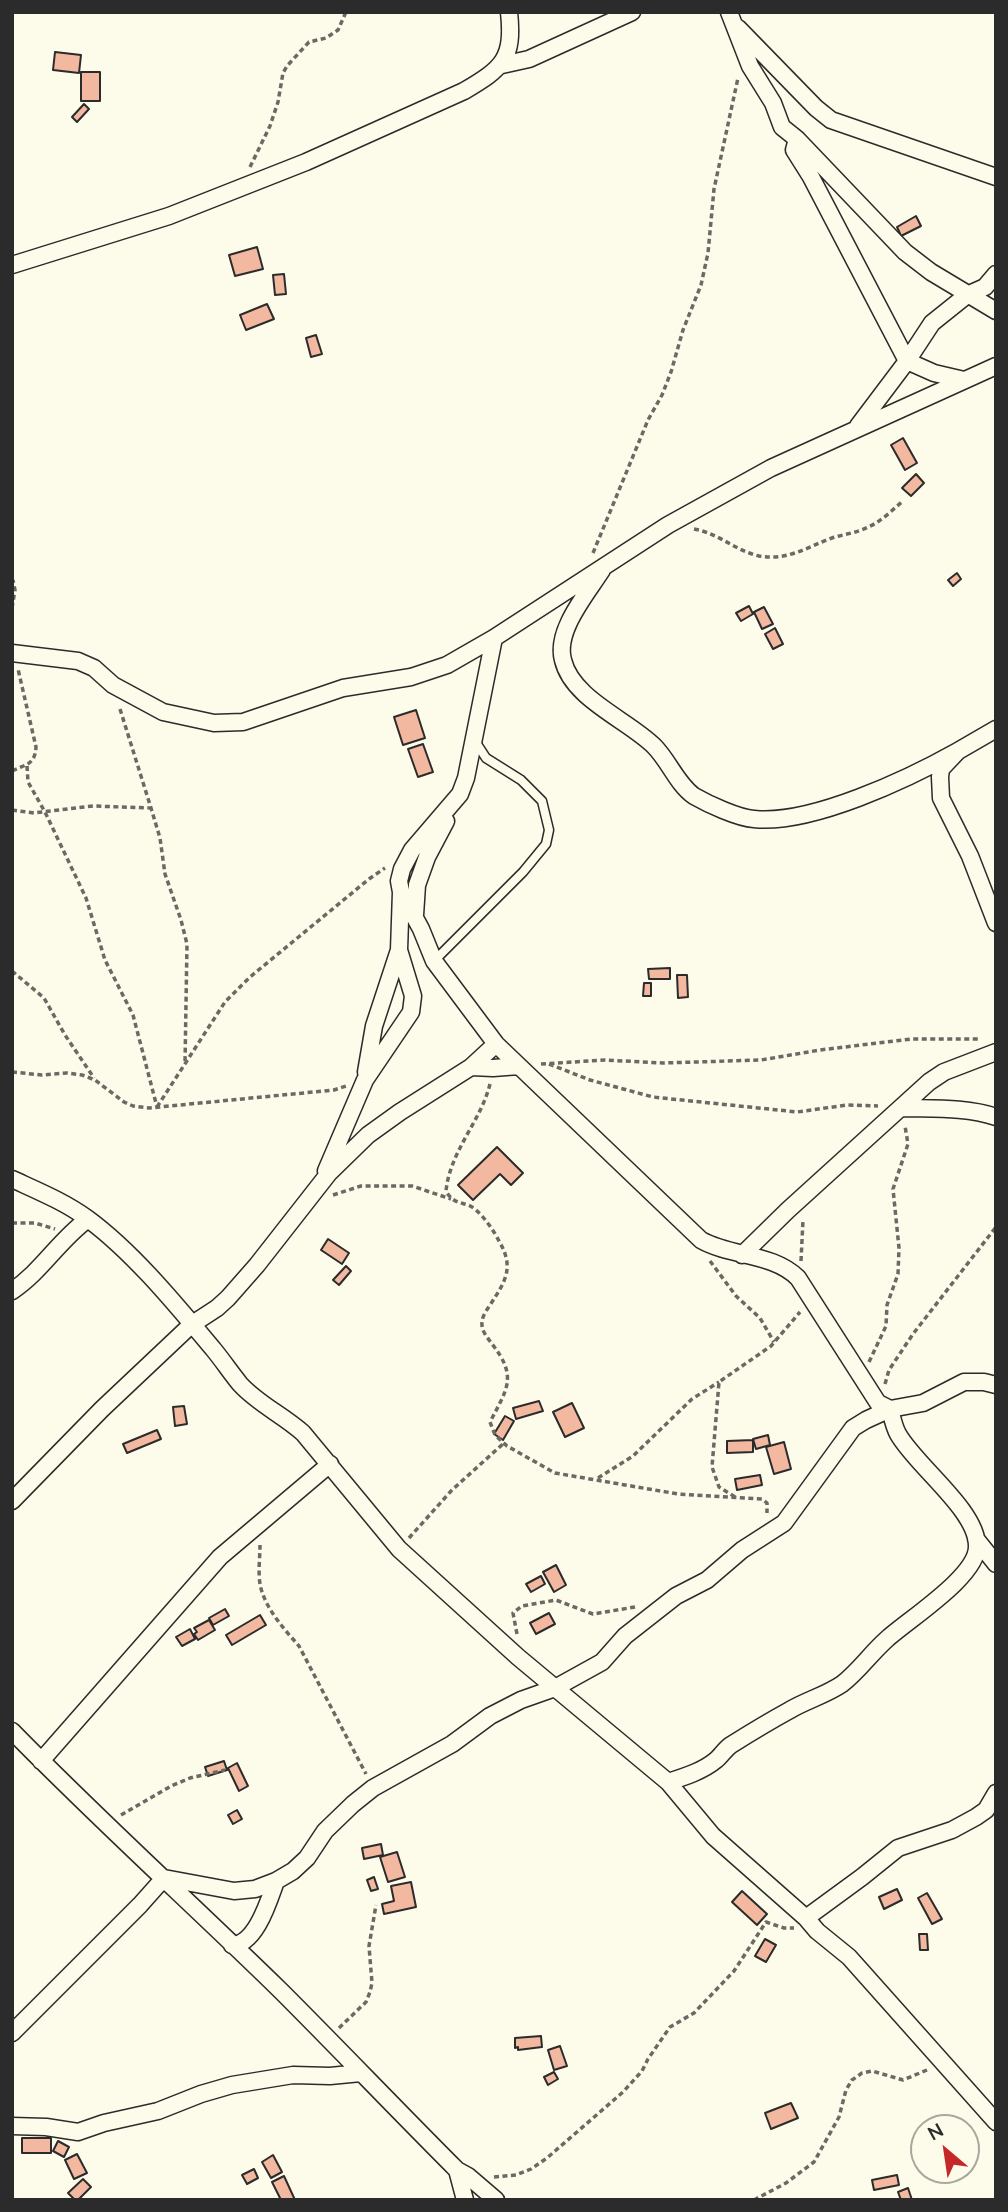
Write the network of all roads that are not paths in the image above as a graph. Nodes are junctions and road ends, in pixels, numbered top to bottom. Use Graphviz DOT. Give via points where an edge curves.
graph roads {
  1 [pos="509,12"];
  2 [pos="632,12"];
  3 [pos="730,18"];
  4 [pos="502,65"];
  5 [pos="797,139"];
  6 [pos="996,177"];
  7 [pos="12,265"];
  8 [pos="996,274"];
  9 [pos="967,295"];
  10 [pos="996,312"];
  11 [pos="907,361"];
  12 [pos="996,366"];
  13 [pos="964,380"];
  14 [pos="857,428"];
  15 [pos="604,566"];
  16 [pos="494,638"];
  17 [pos="13,653"];
  18 [pos="996,729"];
  19 [pos="473,738"];
  20 [pos="958,751"];
  21 [pos="460,794"];
  22 [pos="401,892"];
  23 [pos="415,916"];
  24 [pos="996,923"];
  25 [pos="399,950"];
  26 [pos="434,961"];
  27 [pos="496,1044"];
  28 [pos="996,1052"];
  29 [pos="519,1066"];
  30 [pos="471,1067"];
  31 [pos="365,1080"];
  32 [pos="902,1108"];
  33 [pos="996,1117"];
  34 [pos="12,1179"];
  35 [pos="323,1180"];
  36 [pos="88,1219"];
  37 [pos="742,1255"];
  38 [pos="12,1291"];
  39 [pos="191,1325"];
  40 [pos="996,1385"];
  41 [pos="884,1406"];
  42 [pos="330,1464"];
  43 [pos="12,1501"];
  44 [pos="976,1539"];
  45 [pos="996,1564"];
  46 [pos="555,1688"];
  47 [pos="12,1731"];
  48 [pos="41,1761"];
  49 [pos="668,1782"];
  50 [pos="996,1793"];
  51 [pos="164,1878"];
  52 [pos="276,1881"];
  53 [pos="806,1918"];
  54 [pos="232,1945"];
  55 [pos="12,2033"];
  56 [pos="360,2073"];
  57 [pos="996,2122"];
  58 [pos="12,2126"];
  59 [pos="462,2173"];
  60 [pos="465,2200"];
  61 [pos="496,2200"];
  1 -- 4 [label="street" via="512,34"];
  2 -- 4 [label="street" via="529,59"];
  3 -- 5 [label="street" via="782,127"];
  3 -- 6 [label="street" via="831,120"];
  4 -- 7 [label="street" via="464,91 306,162 169,216"];
  5 -- 9 [label="street" via="905,252"];
  5 -- 11 [label="street" via="794,150"];
  8 -- 9 [label="street" via="981,290"];
  9 -- 10 [label="street"];
  9 -- 11 [label="street" via="932,323"];
  11 -- 13 [label="street"];
  11 -- 14 [label="street"];
  12 -- 13 [label="street"];
  13 -- 14 [label="street"];
  14 -- 15 [label="street" via="771,468"];
  15 -- 16 [label="street"];
  15 -- 20 [label="street" via="565,630 563,661 570,678 649,741 694,795 750,819 774,820 829,808 909,777"];
  16 -- 17 [label="street" via="447,665 411,677 343,688 243,722 214,723 163,712 78,661"];
  16 -- 19 [label="street"];
  18 -- 20 [label="street"];
  19 -- 21 [label="street"];
  19 -- 26 [label="lane" via="486,758 521,780 542,801 549,830 545,844 523,872"];
  20 -- 24 [label="street" via="941,769 941,798"];
  21 -- 22 [label="street" via="412,850 402,869"];
  21 -- 23 [label="street" via="417,885"];
  22 -- 23 [label="street"];
  22 -- 25 [label="street"];
  23 -- 26 [label="street"];
  25 -- 31 [label="street" via="373,1026"];
  25 -- 31 [label="street" via="413,996 411,1012"];
  26 -- 27 [label="street"];
  27 -- 29 [label="street"];
  27 -- 30 [label="street"];
  28 -- 32 [label="street" via="944,1072"];
  29 -- 30 [label="street"];
  29 -- 37 [label="street" via="701,1240"];
  30 -- 35 [label="street" via="368,1135"];
  31 -- 35 [label="street"];
  32 -- 33 [label="street" via="982,1112"];
  32 -- 37 [label="street"];
  34 -- 36 [label="street"];
  35 -- 39 [label="street" via="228,1298"];
  36 -- 38 [label="street" via="68,1234 28,1281"];
  36 -- 39 [label="street" via="122,1248"];
  37 -- 41 [label="street" via="790,1270"];
  39 -- 42 [label="street" via="241,1384 289,1421"];
  39 -- 43 [label="street"];
  40 -- 41 [label="street" via="964,1381 923,1403"];
  41 -- 44 [label="street" via="898,1434 968,1520"];
  41 -- 46 [label="street" via="853,1429 789,1518 707,1580 676,1596 625,1636 602,1662"];
  42 -- 46 [label="street" via="399,1549"];
  42 -- 48 [label="street" via="220,1557"];
  44 -- 45 [label="street"];
  44 -- 49 [label="street" via="974,1559 945,1593 886,1640 842,1684 758,1728 708,1766"];
  46 -- 49 [label="street"];
  46 -- 52 [label="street" via="490,1716 452,1744 373,1788 325,1832 307,1858"];
  47 -- 48 [label="street"];
  48 -- 51 [label="street"];
  49 -- 53 [label="street" via="713,1836"];
  50 -- 53 [label="street" via="976,1817 898,1848"];
  51 -- 52 [label="street" via="234,1891"];
  51 -- 54 [label="street"];
  51 -- 55 [label="street"];
  52 -- 54 [label="street" via="257,1927 240,1945"];
  53 -- 57 [label="street" via="849,1957"];
  54 -- 56 [label="street"];
  56 -- 58 [label="street" via="293,2075 232,2085 78,2132"];
  56 -- 59 [label="street"];
  59 -- 60 [label="street"];
  59 -- 61 [label="street"];
}
